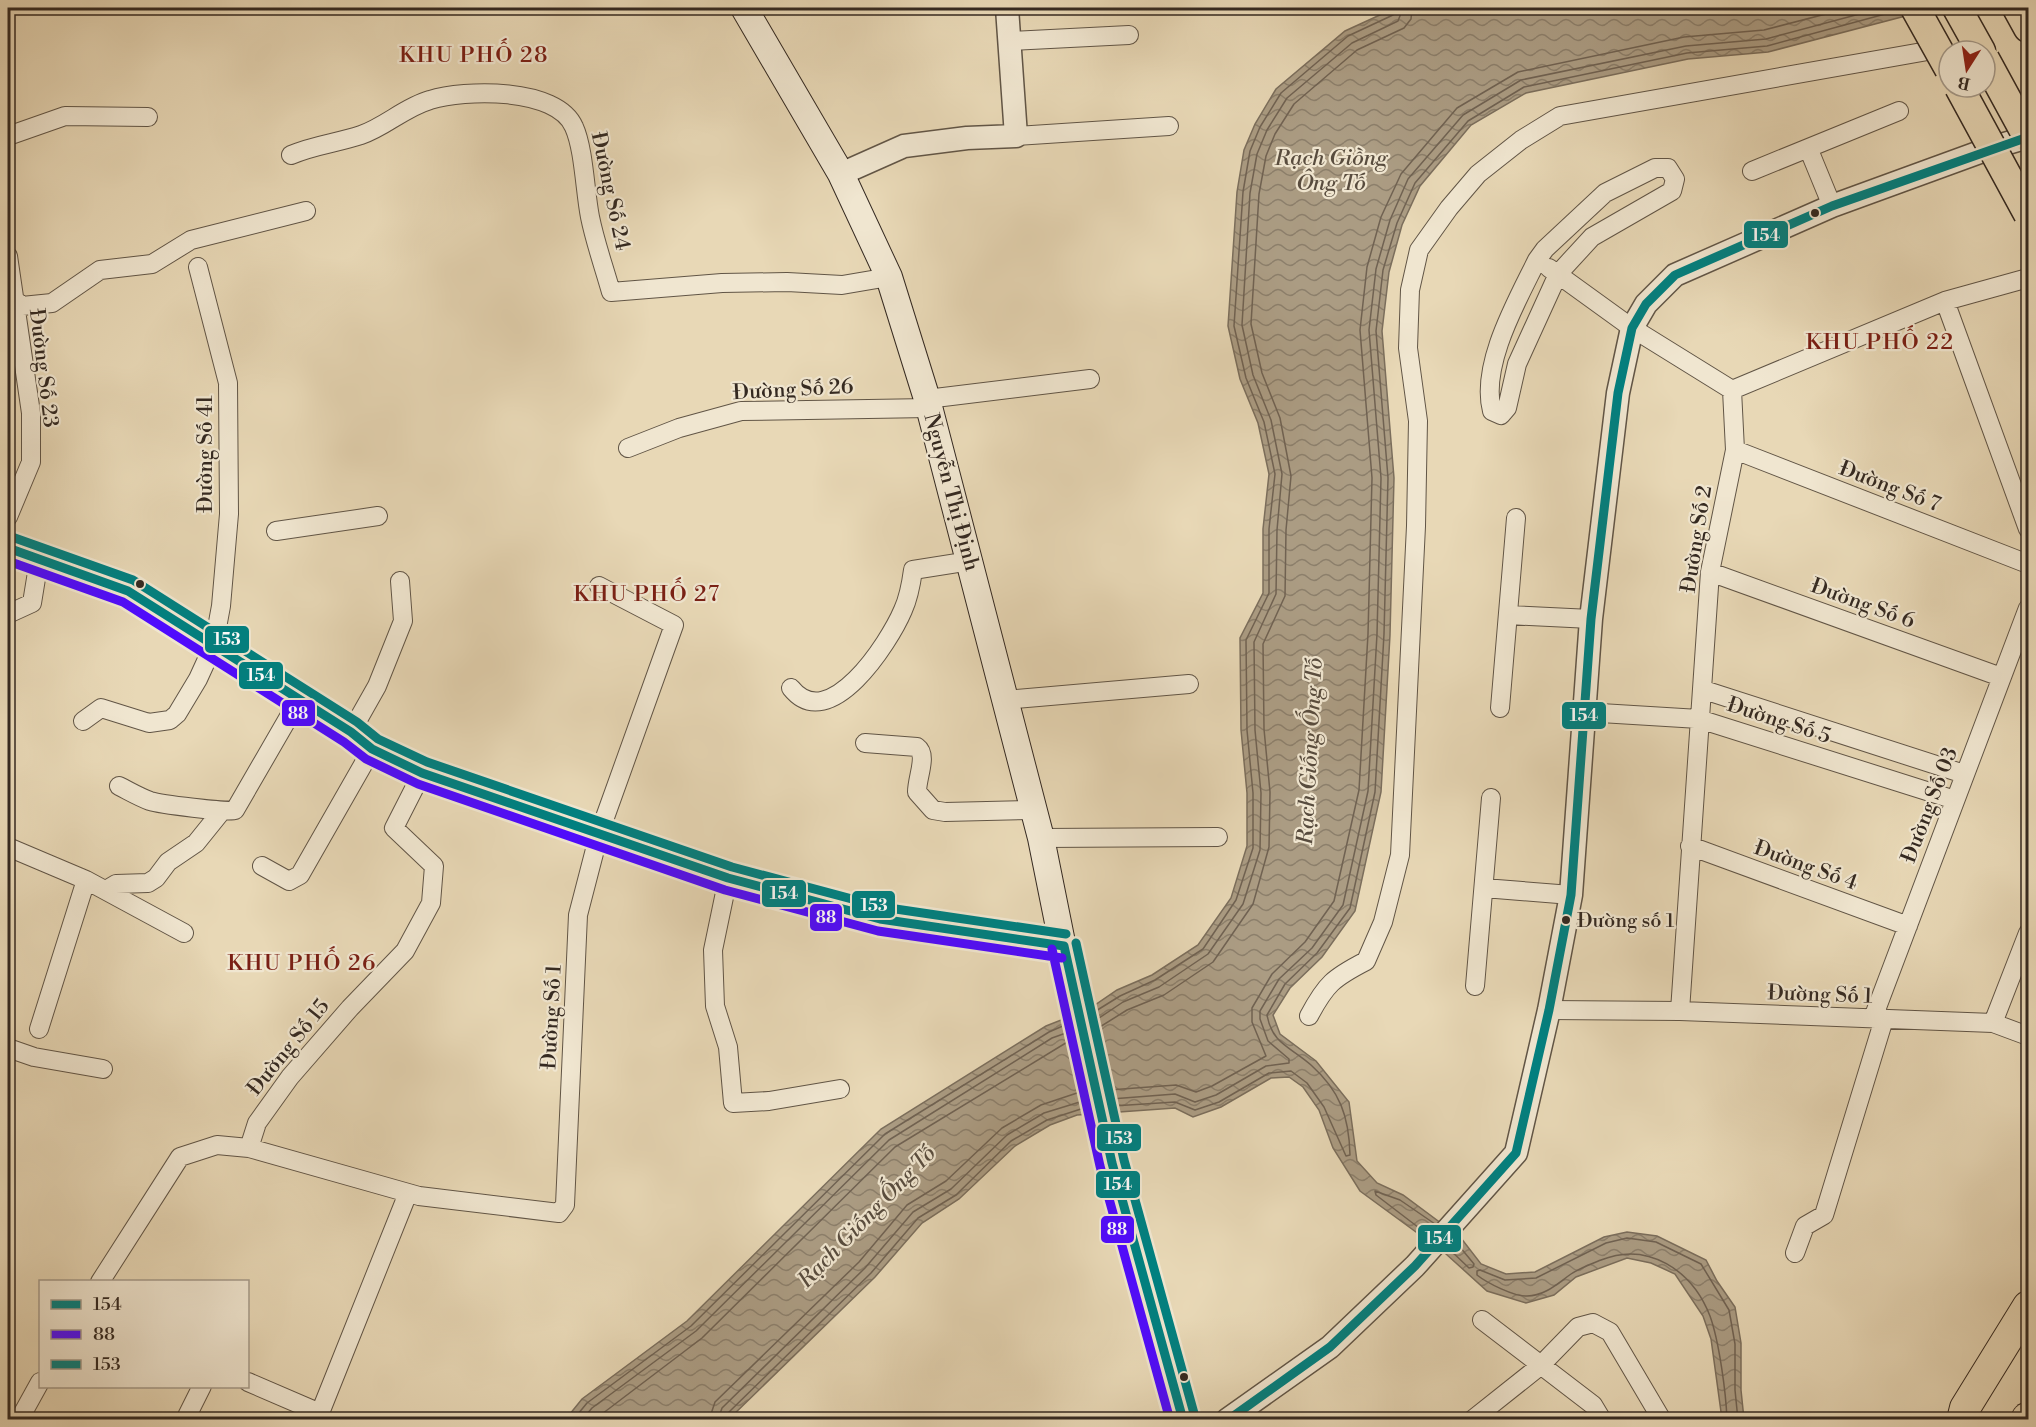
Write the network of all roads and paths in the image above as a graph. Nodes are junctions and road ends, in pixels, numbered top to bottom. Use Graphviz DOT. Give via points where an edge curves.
graph roads {
  1 [pos="744,8"];
  2 [pos="1007,8"];
  3 [pos="1915,8"];
  4 [pos="1929,8"];
  5 [pos="1957,8"];
  6 [pos="2017,8"];
  7 [pos="2028,28"];
  8 [pos="1129,35"];
  9 [pos="1946,39"];
  10 [pos="1974,39"];
  11 [pos="1010,41"];
  12 [pos="1937,47"];
  13 [pos="1937,49"];
  14 [pos="1997,81"];
  15 [pos="1965,99"];
  16 [pos="1965,99"];
  17 [pos="1979,99"];
  18 [pos="1899,111"];
  19 [pos="148,117"];
  20 [pos="1168,126"];
  21 [pos="8,136"];
  22 [pos="1016,136"];
  23 [pos="2028,137"];
  24 [pos="1991,148"];
  25 [pos="1809,150"];
  26 [pos="291,155"];
  27 [pos="1752,171"];
  28 [pos="841,174"];
  29 [pos="2028,189"];
  30 [pos="1832,206"];
  31 [pos="306,211"];
  32 [pos="2028,215"];
  33 [pos="8,256"];
  34 [pos="1537,260"];
  35 [pos="198,267"];
  36 [pos="1558,274"];
  37 [pos="889,277"];
  38 [pos="2028,278"];
  39 [pos="10,296"];
  40 [pos="1945,300"];
  41 [pos="1632,328"];
  42 [pos="14,332"];
  43 [pos="1090,379"];
  44 [pos="1732,390"];
  45 [pos="928,403"];
  46 [pos="628,448"];
  47 [pos="1735,450"];
  48 [pos="378,516"];
  49 [pos="8,517"];
  50 [pos="1516,518"];
  51 [pos="2028,529"];
  52 [pos="276,531"];
  53 [pos="8,548"];
  54 [pos="39,560"];
  55 [pos="970,561"];
  56 [pos="2028,564"];
  57 [pos="1710,572"];
  58 [pos="400,581"];
  59 [pos="599,586"];
  60 [pos="2028,608"];
  61 [pos="8,614"];
  62 [pos="1508,615"];
  63 [pos="1591,619"];
  64 [pos="214,644"];
  65 [pos="2001,677"];
  66 [pos="1189,684"];
  67 [pos="791,688"];
  68 [pos="1704,690"];
  69 [pos="1004,700"];
  70 [pos="298,701"];
  71 [pos="1500,708"];
  72 [pos="1584,712"];
  73 [pos="1699,718"];
  74 [pos="82,721"];
  75 [pos="351,732"];
  76 [pos="865,743"];
  77 [pos="372,749"];
  78 [pos="422,773"];
  79 [pos="1964,774"];
  80 [pos="119,786"];
  81 [pos="1491,798"];
  82 [pos="1955,800"];
  83 [pos="1032,810"];
  84 [pos="221,812"];
  85 [pos="600,834"];
  86 [pos="1218,837"];
  87 [pos="1041,838"];
  88 [pos="1690,846"];
  89 [pos="8,847"];
  90 [pos="262,866"];
  91 [pos="728,878"];
  92 [pos="86,880"];
  93 [pos="1484,888"];
  94 [pos="105,890"];
  95 [pos="1570,895"];
  96 [pos="1908,926"];
  97 [pos="184,933"];
  98 [pos="2028,933"];
  99 [pos="1064,946"];
  100 [pos="1476,986"];
  101 [pos="1549,1010"];
  102 [pos="1680,1011"];
  103 [pos="1309,1016"];
  104 [pos="1879,1019"];
  105 [pos="1993,1023"];
  106 [pos="39,1029"];
  107 [pos="2028,1036"];
  108 [pos="8,1048"];
  109 [pos="103,1069"];
  110 [pos="840,1089"];
  111 [pos="249,1148"];
  112 [pos="408,1193"];
  113 [pos="1795,1253"];
  114 [pos="101,1280"];
  115 [pos="2028,1306"];
  116 [pos="1482,1320"];
  117 [pos="1540,1366"];
  118 [pos="249,1382"];
  119 [pos="39,1384"];
  120 [pos="201,1388"];
  121 [pos="323,1416"];
  122 [pos="1962,1416"];
  123 [pos="20,1419"];
  124 [pos="185,1419"];
  125 [pos="1184,1419"];
  126 [pos="1227,1419"];
  127 [pos="1472,1419"];
  128 [pos="1602,1419"];
  129 [pos="1662,1419"];
  1 -- 28 [label="main road, Nguyễn Thị Định"];
  2 -- 11 [label="street"];
  3 -- 12 [label="main road, bridge"];
  4 -- 9 [label="main road"];
  5 -- 10 [label="main road"];
  6 -- 7 [label="main road"];
  8 -- 11 [label="street"];
  11 -- 22 [label="street"];
  13 -- 103 [label="street" via="1560,116 1478,174 1419,250 1410,290 1408,348 1418,433 1400,855 1383,922 1366,962 1340,974 1324,988"];
  14 -- 23 [label="main road, bridge"];
  15 -- 24 [label="street"];
  16 -- 32 [label="main road, bridge"];
  17 -- 29 [label="main road"];
  18 -- 25 [label="street"];
  19 -- 21 [label="street" via="65,116"];
  20 -- 22 [label="street"];
  22 -- 28 [label="street" via="904,146"];
  23 -- 24 [label="street"];
  24 -- 30 [label="street"];
  24 -- 32 [label="street"];
  25 -- 27 [label="street"];
  25 -- 30 [label="street"];
  26 -- 37 [label="street, Đường Số 24" via="363,134 430,99 481,92 536,98 574,125 590,219 611,292 722,283 842,285"];
  28 -- 37 [label="main road, Nguyễn Thị Định"];
  30 -- 41 [label="street" via="1675,275 1646,304"];
  31 -- 39 [label="street" via="191,240 152,264 100,270 52,303 22,306"];
  33 -- 39 [label="street, Đường Số 23"];
  34 -- 36 [label="street"];
  34 -- 36 [label="street" via="1492,367 1489,398 1492,411 1501,415 1507,408 1517,364"];
  34 -- 36 [label="street" via="1605,193 1655,168 1668,168 1675,179 1672,191 1592,237"];
  35 -- 64 [label="street, Đường Số 41" via="228,383 229,514"];
  36 -- 41 [label="street"];
  37 -- 45 [label="main road, Nguyễn Thị Định"];
  38 -- 40 [label="street"];
  39 -- 42 [label="street, Đường Số 23"];
  40 -- 44 [label="street"];
  40 -- 51 [label="street"];
  41 -- 44 [label="street"];
  41 -- 63 [label="street" via="1618,393"];
  42 -- 49 [label="street, Đường Số 23" via="31,413 31,462"];
  43 -- 45 [label="street, Đường Số 26"];
  44 -- 47 [label="street, Đường Số 2"];
  45 -- 46 [label="street, Đường Số 26" via="741,411 679,428"];
  45 -- 55 [label="main road, Nguyễn Thị Định"];
  47 -- 56 [label="street, Đường Số 7"];
  47 -- 57 [label="street, Đường Số 2"];
  48 -- 52 [label="street"];
  50 -- 62 [label="street"];
  53 -- 54 [label="main road"];
  54 -- 61 [label="street" via="32,603"];
  54 -- 64 [label="main road" via="128,591"];
  55 -- 67 [label="street" via="913,570 911,590 893,629 866,666 834,699 809,702 798,698"];
  55 -- 69 [label="main road, Nguyễn Thị Định"];
  57 -- 65 [label="street, Đường Số 6"];
  57 -- 68 [label="street, Đường Số 2"];
  58 -- 75 [label="street" via="403,621 377,686"];
  59 -- 85 [label="street, Đường Số 1" via="674,625"];
  60 -- 65 [label="street, Đường Số 03"];
  62 -- 63 [label="street"];
  62 -- 71 [label="street"];
  63 -- 72 [label="street"];
  64 -- 70 [label="main road"];
  64 -- 74 [label="street, Đường Số 41" via="193,688 170,720 149,723 101,708"];
  65 -- 79 [label="street, Đường Số 03"];
  66 -- 69 [label="street"];
  68 -- 73 [label="street, Đường Số 2"];
  68 -- 79 [label="street"];
  69 -- 83 [label="main road, Nguyễn Thị Định"];
  70 -- 75 [label="main road"];
  70 -- 84 [label="street" via="242,802 235,810"];
  72 -- 73 [label="street, Đường Số 5"];
  72 -- 95 [label="street"];
  73 -- 82 [label="street, Đường Số 5"];
  73 -- 88 [label="street, Đường Số 2"];
  75 -- 77 [label="main road"];
  76 -- 83 [label="street" via="917,747 923,751 917,792 933,810"];
  77 -- 78 [label="main road"];
  77 -- 90 [label="street" via="300,875 289,881"];
  78 -- 85 [label="main road"];
  78 -- 111 [label="street, Đường Số 15" via="394,828 434,866 431,903 405,951 290,1077 257,1123"];
  79 -- 82 [label="street, Đường Số 03"];
  80 -- 84 [label="street" via="159,804"];
  81 -- 93 [label="street"];
  82 -- 96 [label="street, Đường Số 03"];
  83 -- 87 [label="main road, Nguyễn Thị Định"];
  84 -- 94 [label="street" via="196,843 168,862 156,878 148,883 116,884"];
  85 -- 91 [label="main road"];
  85 -- 112 [label="street, Đường Số 1" via="578,915 565,1205 559,1213"];
  86 -- 87 [label="street"];
  87 -- 99 [label="main road, Nguyễn Thị Định"];
  88 -- 96 [label="street, Đường Số 4"];
  88 -- 102 [label="street, Đường Số 2"];
  89 -- 92 [label="street"];
  91 -- 99 [label="main road" via="880,919"];
  91 -- 110 [label="street" via="713,951 716,1006 728,1047 734,1103"];
  92 -- 94 [label="street"];
  92 -- 106 [label="street"];
  93 -- 95 [label="street"];
  93 -- 100 [label="street"];
  94 -- 97 [label="street"];
  95 -- 101 [label="street"];
  96 -- 104 [label="street, Đường Số 03"];
  98 -- 105 [label="street"];
  99 -- 125 [label="main road, Nguyễn Thị Định" via="1112,1163"];
  101 -- 102 [label="street, Đường Số 1"];
  101 -- 126 [label="street" via="1516,1153 1415,1266 1330,1347"];
  102 -- 104 [label="street, Đường Số 1"];
  104 -- 105 [label="street, Đường Số 1"];
  104 -- 113 [label="street, Đường Số 03" via="1824,1215 1805,1226"];
  105 -- 107 [label="street, Đường Số 1"];
  108 -- 109 [label="street" via="34,1057"];
  111 -- 112 [label="street"];
  111 -- 114 [label="street" via="217,1145 180,1157"];
  112 -- 121 [label="street"];
  115 -- 122 [label="highway"];
  116 -- 117 [label="street"];
  117 -- 127 [label="street"];
  117 -- 128 [label="street" via="1593,1405"];
  117 -- 129 [label="street" via="1578,1327 1599,1325 1616,1341"];
  118 -- 121 [label="street"];
  119 -- 123 [label="street"];
  120 -- 124 [label="street"];
}
